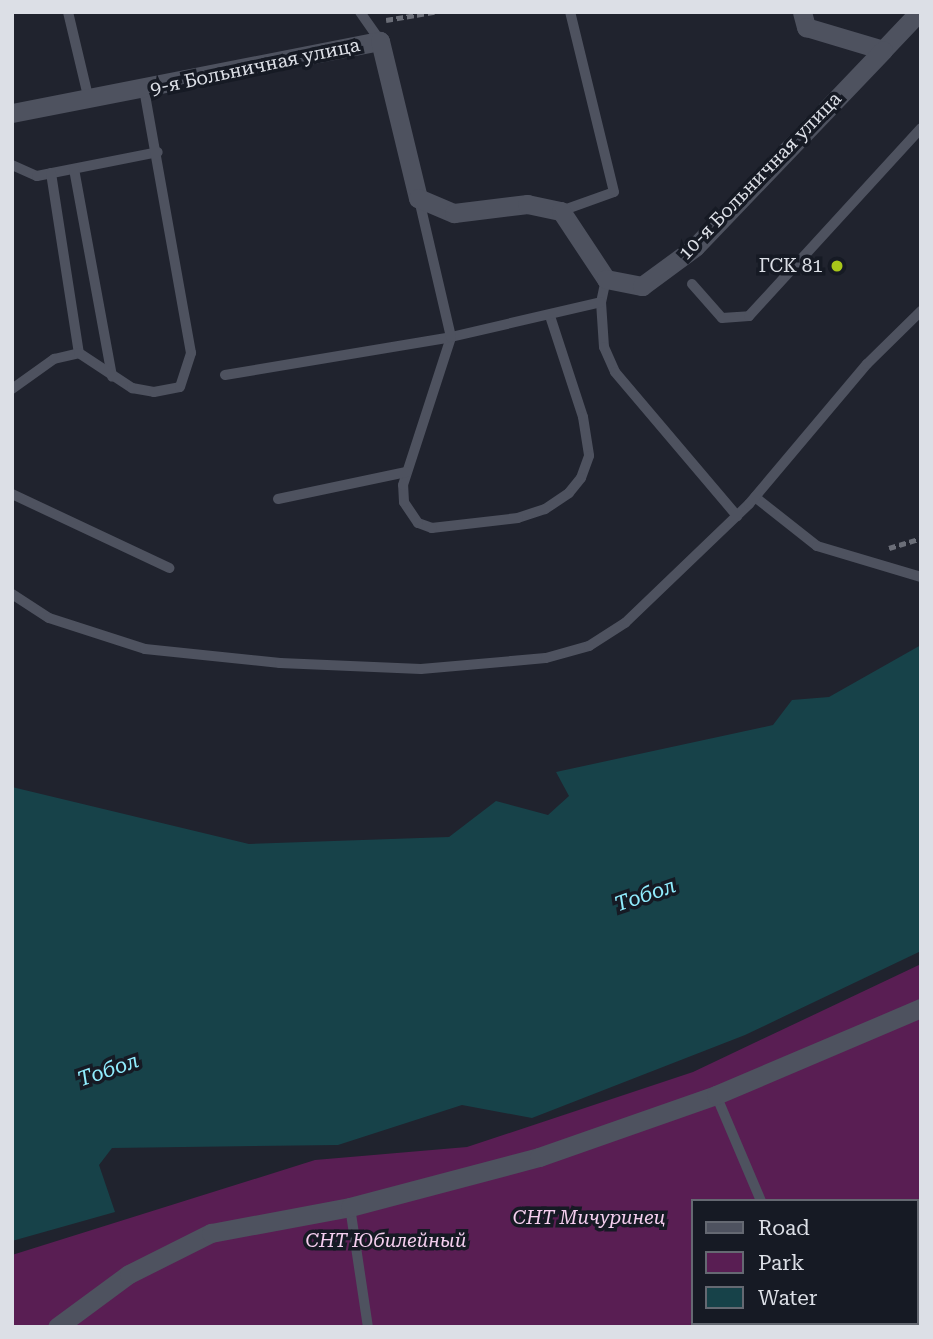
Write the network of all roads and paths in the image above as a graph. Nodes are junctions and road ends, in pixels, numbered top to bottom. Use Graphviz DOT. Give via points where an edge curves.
graph roads {
  1 [pos="68,12"];
  2 [pos="360,12"];
  3 [pos="434,12"];
  4 [pos="570,12"];
  5 [pos="802,12"];
  6 [pos="919,12"];
  7 [pos="367,23"];
  8 [pos="380,41"];
  9 [pos="883,50"];
  10 [pos="144,90"];
  11 [pos="90,101"];
  12 [pos="12,113"];
  13 [pos="921,128"];
  14 [pos="158,152"];
  15 [pos="12,165"];
  16 [pos="74,169"];
  17 [pos="51,173"];
  18 [pos="418,198"];
  19 [pos="561,211"];
  20 [pos="606,279"];
  21 [pos="692,284"];
  22 [pos="601,302"];
  23 [pos="921,311"];
  24 [pos="550,316"];
  25 [pos="451,337"];
  26 [pos="79,353"];
  27 [pos="225,375"];
  28 [pos="112,377"];
  29 [pos="12,390"];
  30 [pos="406,472"];
  31 [pos="12,494"];
  32 [pos="755,498"];
  33 [pos="278,499"];
  34 [pos="737,516"];
  35 [pos="169,568"];
  36 [pos="921,577"];
  37 [pos="12,594"];
  38 [pos="921,1008"];
  39 [pos="716,1095"];
  40 [pos="760,1199"];
  41 [pos="350,1208"];
  42 [pos="57,1327"];
  43 [pos="368,1327"];
  1 -- 11 [label="lane"];
  2 -- 7 [label="lane"];
  3 -- 7 [label="path"];
  4 -- 19 [label="lane" via="614,192"];
  5 -- 9 [label="street" via="806,27"];
  6 -- 9 [label="street, 10-я Больничная улица"];
  7 -- 8 [label="lane"];
  8 -- 10 [label="street, 9-я Больничная улица"];
  8 -- 18 [label="street, 9-я Больничная улица"];
  9 -- 20 [label="street, 10-я Больничная улица" via="695,247 642,286"];
  10 -- 11 [label="street, 9-я Больничная улица"];
  10 -- 14 [label="lane"];
  11 -- 12 [label="street, 9-я Больничная улица"];
  13 -- 21 [label="lane" via="750,316 722,318"];
  14 -- 16 [label="lane"];
  14 -- 28 [label="lane" via="191,353 180,387 154,392 132,388"];
  15 -- 17 [label="lane" via="37,176"];
  16 -- 17 [label="lane"];
  16 -- 28 [label="lane"];
  17 -- 26 [label="lane"];
  18 -- 19 [label="street" via="454,213 527,204"];
  18 -- 25 [label="lane"];
  19 -- 20 [label="street"];
  20 -- 22 [label="lane"];
  22 -- 24 [label="lane"];
  22 -- 34 [label="lane" via="604,347 615,372"];
  23 -- 32 [label="lane" via="867,364"];
  24 -- 25 [label="lane"];
  24 -- 30 [label="lane" via="583,417 589,456 569,494 517,518 432,528 418,523 404,502"];
  25 -- 27 [label="lane"];
  25 -- 30 [label="lane"];
  26 -- 28 [label="lane"];
  26 -- 29 [label="lane" via="54,359"];
  30 -- 33 [label="lane"];
  31 -- 35 [label="lane"];
  32 -- 34 [label="lane"];
  32 -- 36 [label="lane" via="817,546"];
  34 -- 37 [label="lane" via="625,623 589,646 546,658 421,669 280,663 145,649 49,618"];
  38 -- 39 [label="street"];
  39 -- 40 [label="lane"];
  39 -- 41 [label="street" via="539,1157"];
  41 -- 42 [label="street" via="211,1233 129,1274"];
  41 -- 43 [label="lane"];
}
